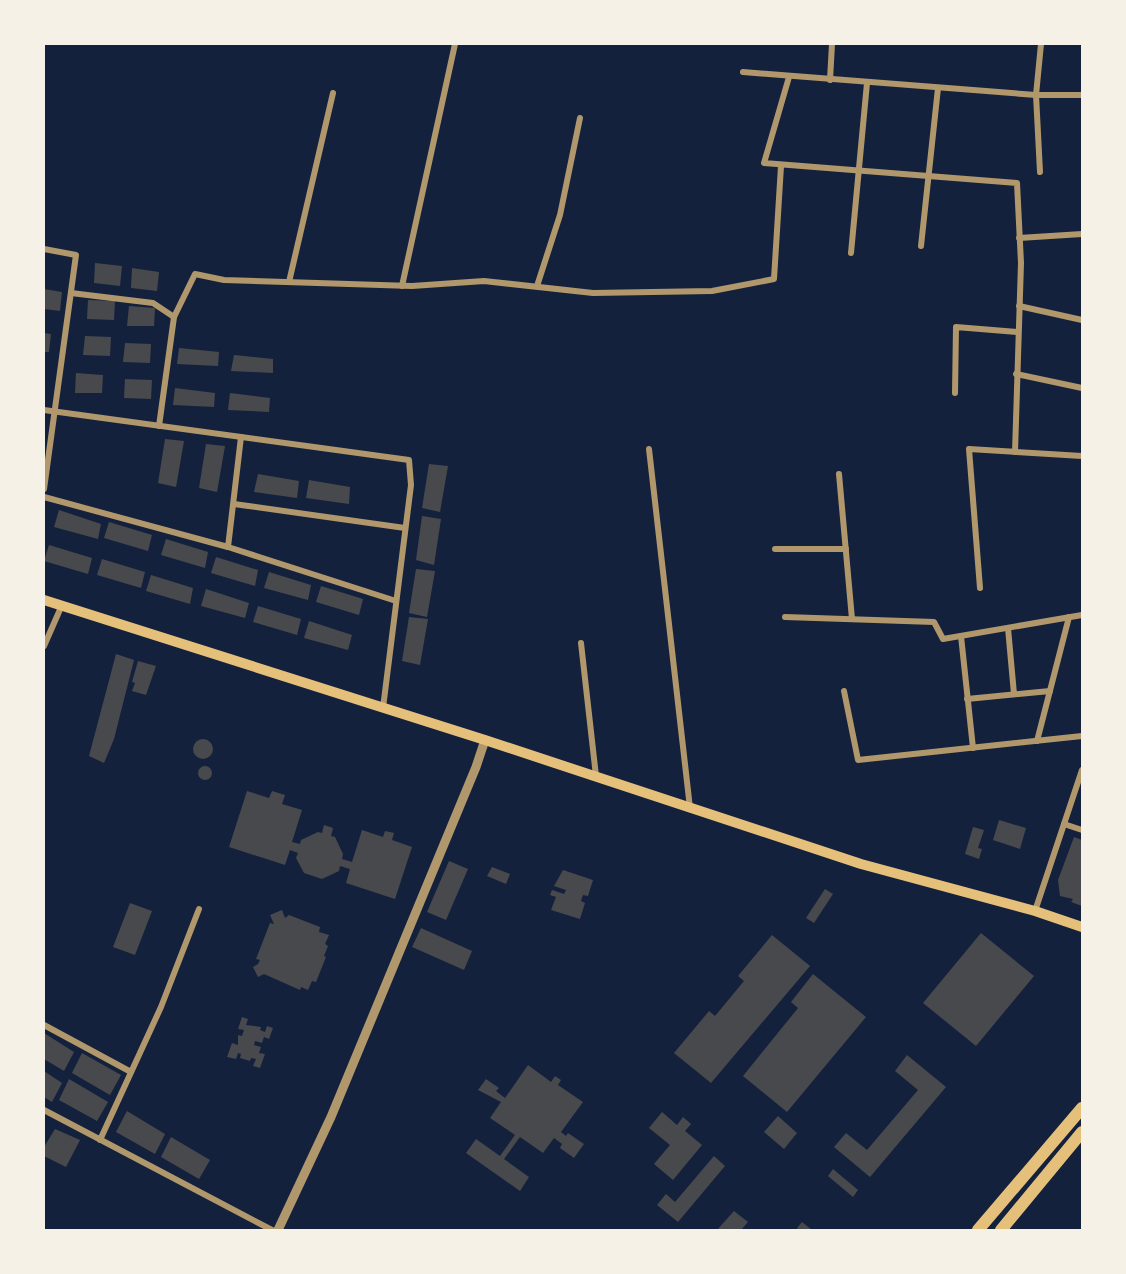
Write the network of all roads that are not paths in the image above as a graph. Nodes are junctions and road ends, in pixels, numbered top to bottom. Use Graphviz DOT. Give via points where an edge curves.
graph roads {
  1 [pos="455,44"];
  2 [pos="832,44"];
  3 [pos="1041,44"];
  4 [pos="743,72"];
  5 [pos="789,77"];
  6 [pos="830,80"];
  7 [pos="867,83"];
  8 [pos="938,88"];
  9 [pos="333,93"];
  10 [pos="1036,95"];
  11 [pos="1083,95"];
  12 [pos="580,118"];
  13 [pos="781,166"];
  14 [pos="858,169"];
  15 [pos="1040,172"];
  16 [pos="928,174"];
  17 [pos="1083,234"];
  18 [pos="1019,238"];
  19 [pos="921,246"];
  20 [pos="44,249"];
  21 [pos="851,253"];
  22 [pos="289,282"];
  23 [pos="402,286"];
  24 [pos="537,286"];
  25 [pos="71,293"];
  26 [pos="1018,306"];
  27 [pos="174,317"];
  28 [pos="1083,320"];
  29 [pos="1017,332"];
  30 [pos="1016,374"];
  31 [pos="1083,388"];
  32 [pos="955,393"];
  33 [pos="44,410"];
  34 [pos="56,412"];
  35 [pos="159,426"];
  36 [pos="241,437"];
  37 [pos="649,449"];
  38 [pos="1015,452"];
  39 [pos="1083,456"];
  40 [pos="839,474"];
  41 [pos="44,489"];
  42 [pos="44,497"];
  43 [pos="234,504"];
  44 [pos="405,528"];
  45 [pos="228,546"];
  46 [pos="774,549"];
  47 [pos="846,549"];
  48 [pos="980,588"];
  49 [pos="44,600"];
  50 [pos="396,601"];
  51 [pos="62,605"];
  52 [pos="1083,615"];
  53 [pos="785,617"];
  54 [pos="1069,617"];
  55 [pos="852,619"];
  56 [pos="1008,628"];
  57 [pos="961,636"];
  58 [pos="581,643"];
  59 [pos="44,646"];
  60 [pos="844,691"];
  61 [pos="1050,691"];
  62 [pos="1014,694"];
  63 [pos="967,699"];
  64 [pos="383,708"];
  65 [pos="1083,736"];
  66 [pos="485,740"];
  67 [pos="1037,741"];
  68 [pos="972,748"];
  69 [pos="1083,770"];
  70 [pos="596,777"];
  71 [pos="690,808"];
  72 [pos="1064,824"];
  73 [pos="1083,830"];
  74 [pos="199,909"];
  75 [pos="1035,911"];
  76 [pos="1083,927"];
  77 [pos="44,1025"];
  78 [pos="131,1072"];
  79 [pos="1083,1108"];
  80 [pos="44,1110"];
  81 [pos="1083,1132"];
  82 [pos="100,1140"];
  83 [pos="272,1230"];
  84 [pos="278,1230"];
  85 [pos="978,1230"];
  86 [pos="1001,1230"];
  1 -- 23 [label="street"];
  2 -- 6 [label="street"];
  3 -- 10 [label="street"];
  4 -- 5 [label="street"];
  5 -- 6 [label="street"];
  5 -- 13 [label="street" via="764,163"];
  6 -- 7 [label="street"];
  7 -- 8 [label="street"];
  7 -- 14 [label="street"];
  8 -- 10 [label="street"];
  8 -- 16 [label="street"];
  9 -- 22 [label="street"];
  10 -- 11 [label="street"];
  10 -- 15 [label="street"];
  12 -- 24 [label="street" via="560,215"];
  13 -- 14 [label="street"];
  13 -- 24 [label="street" via="774,279 712,291 593,293"];
  14 -- 16 [label="street"];
  14 -- 21 [label="street"];
  16 -- 18 [label="street" via="1017,183"];
  16 -- 19 [label="street"];
  17 -- 18 [label="street"];
  18 -- 26 [label="street"];
  20 -- 25 [label="street" via="76,255"];
  22 -- 23 [label="street"];
  22 -- 27 [label="street" via="224,280 195,273"];
  23 -- 24 [label="street" via="484,281"];
  25 -- 27 [label="street" via="153,303"];
  25 -- 34 [label="street"];
  26 -- 28 [label="street"];
  26 -- 29 [label="street"];
  27 -- 35 [label="street"];
  29 -- 30 [label="street"];
  29 -- 32 [label="street" via="956,327"];
  30 -- 31 [label="street"];
  30 -- 38 [label="street"];
  33 -- 34 [label="street"];
  34 -- 35 [label="street"];
  34 -- 41 [label="street"];
  35 -- 36 [label="street"];
  36 -- 43 [label="street"];
  36 -- 44 [label="street" via="410,460"];
  37 -- 71 [label="street"];
  38 -- 39 [label="street"];
  38 -- 48 [label="street" via="969,449"];
  40 -- 47 [label="street"];
  42 -- 45 [label="street"];
  43 -- 44 [label="street"];
  43 -- 45 [label="street"];
  44 -- 50 [label="street"];
  45 -- 50 [label="street"];
  46 -- 47 [label="street"];
  47 -- 55 [label="street"];
  49 -- 51 [label="main road"];
  50 -- 64 [label="street"];
  51 -- 59 [label="street"];
  51 -- 64 [label="main road"];
  52 -- 54 [label="street"];
  53 -- 55 [label="street"];
  54 -- 56 [label="street"];
  54 -- 61 [label="street"];
  55 -- 57 [label="street" via="934,622 943,639"];
  56 -- 57 [label="street"];
  56 -- 62 [label="street"];
  57 -- 63 [label="street"];
  58 -- 70 [label="street"];
  60 -- 68 [label="street" via="858,760"];
  61 -- 62 [label="street"];
  61 -- 67 [label="street"];
  62 -- 63 [label="street"];
  63 -- 68 [label="street"];
  64 -- 66 [label="main road"];
  65 -- 67 [label="street"];
  66 -- 70 [label="main road"];
  66 -- 84 [label="street" via="331,1117"];
  67 -- 68 [label="street"];
  69 -- 72 [label="street"];
  70 -- 71 [label="main road"];
  71 -- 75 [label="main road" via="861,864"];
  72 -- 73 [label="street"];
  72 -- 75 [label="street"];
  74 -- 78 [label="street"];
  75 -- 76 [label="main road"];
  77 -- 78 [label="street"];
  78 -- 82 [label="street"];
  79 -- 85 [label="highway"];
  80 -- 82 [label="street"];
  81 -- 86 [label="highway"];
  82 -- 83 [label="street"];
}
